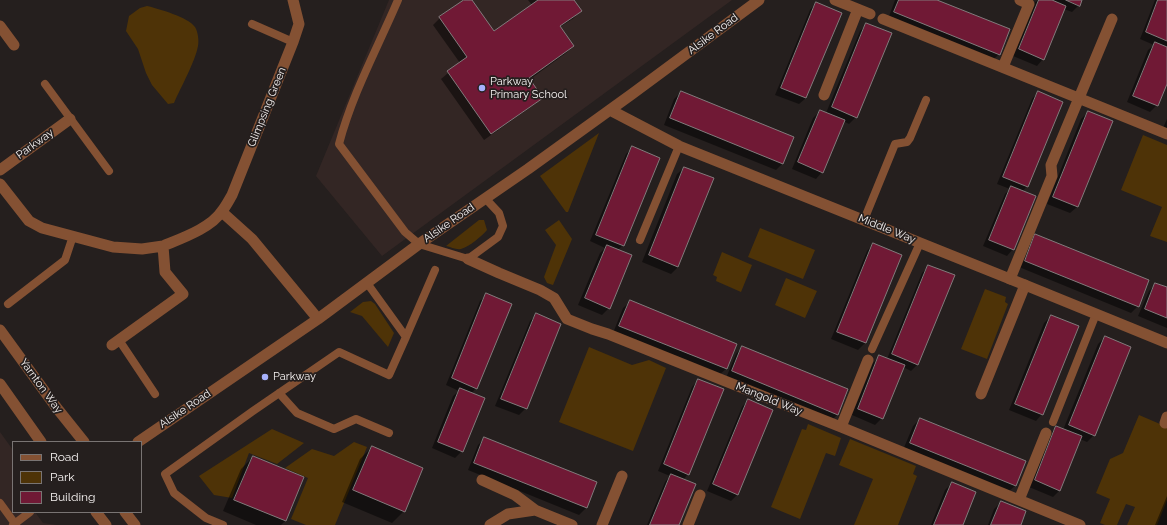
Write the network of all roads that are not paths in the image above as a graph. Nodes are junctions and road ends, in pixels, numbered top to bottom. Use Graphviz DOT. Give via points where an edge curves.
graph roads {
  1 [pos="293,0"];
  2 [pos="398,0"];
  3 [pos="759,0"];
  4 [pos="835,0"];
  5 [pos="1027,1"];
  6 [pos="858,9"];
  7 [pos="870,14"];
  8 [pos="882,19"];
  9 [pos="1112,19"];
  10 [pos="252,24"];
  11 [pos="0,26"];
  12 [pos="294,42"];
  13 [pos="14,45"];
  14 [pos="1003,67"];
  15 [pos="44,84"];
  16 [pos="824,95"];
  17 [pos="1079,98"];
  18 [pos="926,100"];
  19 [pos="610,110"];
  20 [pos="70,119"];
  21 [pos="1167,134"];
  22 [pos="679,146"];
  23 [pos="0,170"];
  24 [pos="109,171"];
  25 [pos="0,184"];
  26 [pos="485,198"];
  27 [pos="222,212"];
  28 [pos="864,220"];
  29 [pos="73,236"];
  30 [pos="640,240"];
  31 [pos="920,242"];
  32 [pos="419,244"];
  33 [pos="163,246"];
  34 [pos="468,259"];
  35 [pos="435,270"];
  36 [pos="1010,278"];
  37 [pos="367,283"];
  38 [pos="1025,285"];
  39 [pos="8,304"];
  40 [pos="1096,314"];
  41 [pos="318,319"];
  42 [pos="0,330"];
  43 [pos="406,337"];
  44 [pos="116,342"];
  45 [pos="1167,343"];
  46 [pos="872,349"];
  47 [pos="868,360"];
  48 [pos="0,384"];
  49 [pos="278,393"];
  50 [pos="155,394"];
  51 [pos="982,394"];
  52 [pos="1052,422"];
  53 [pos="841,427"];
  54 [pos="389,433"];
  55 [pos="1046,433"];
  56 [pos="40,441"];
  57 [pos="83,441"];
  58 [pos="139,441"];
  59 [pos="622,476"];
  60 [pos="482,480"];
  61 [pos="700,495"];
  62 [pos="1019,500"];
  63 [pos="0,503"];
  64 [pos="535,510"];
  65 [pos="29,513"];
  66 [pos="97,513"];
  67 [pos="126,513"];
  68 [pos="14,525"];
  69 [pos="106,525"];
  70 [pos="135,525"];
  71 [pos="223,525"];
  72 [pos="490,525"];
  73 [pos="572,525"];
  74 [pos="602,525"];
  75 [pos="688,525"];
  76 [pos="1080,525"];
  1 -- 12 [label="street, Glimpsing Green" via="299,24"];
  2 -- 32 [label="lane" via="344,123 339,144 405,232"];
  3 -- 19 [label="street, Alsike Road"];
  4 -- 6 [label="street"];
  5 -- 14 [label="street"];
  6 -- 7 [label="street"];
  6 -- 16 [label="street"];
  8 -- 14 [label="street"];
  9 -- 17 [label="street"];
  10 -- 12 [label="lane"];
  11 -- 13 [label="street"];
  12 -- 27 [label="street, Glimpsing Green" via="232,195"];
  14 -- 17 [label="street"];
  15 -- 20 [label="lane"];
  17 -- 21 [label="street"];
  17 -- 36 [label="street" via="1051,165 1052,176"];
  18 -- 28 [label="lane" via="910,138 907,142 895,144"];
  19 -- 22 [label="street, Middle Way"];
  19 -- 26 [label="street, Alsike Road"];
  20 -- 23 [label="street, Parkway"];
  20 -- 24 [label="lane"];
  22 -- 28 [label="street, Middle Way"];
  22 -- 30 [label="lane"];
  25 -- 29 [label="street" via="29,222"];
  26 -- 32 [label="street, Alsike Road"];
  26 -- 34 [label="lane" via="498,213 503,226 498,238"];
  27 -- 33 [label="street" via="195,232"];
  27 -- 41 [label="street" via="252,238"];
  28 -- 31 [label="street, Middle Way"];
  29 -- 33 [label="street" via="113,247 142,249"];
  29 -- 39 [label="lane" via="65,260"];
  31 -- 36 [label="street, Middle Way"];
  31 -- 46 [label="lane"];
  32 -- 34 [label="lane"];
  32 -- 37 [label="street, Alsike Road"];
  33 -- 44 [label="street" via="165,272 183,294"];
  34 -- 53 [label="street, Mangold Way" via="554,298 567,318"];
  35 -- 43 [label="lane"];
  36 -- 38 [label="street, Middle Way"];
  37 -- 41 [label="street, Alsike Road"];
  37 -- 43 [label="lane"];
  38 -- 40 [label="street, Middle Way"];
  38 -- 51 [label="street"];
  40 -- 45 [label="street, Middle Way"];
  40 -- 52 [label="lane"];
  41 -- 58 [label="street, Alsike Road"];
  42 -- 57 [label="street, Yarnton Way"];
  43 -- 49 [label="lane" via="389,375 339,352"];
  44 -- 50 [label="lane"];
  47 -- 53 [label="street"];
  48 -- 56 [label="street"];
  49 -- 54 [label="lane" via="297,413 334,429 356,419"];
  49 -- 71 [label="lane" via="165,474 174,493 206,518"];
  53 -- 62 [label="street, Mangold Way"];
  55 -- 62 [label="street"];
  59 -- 74 [label="street"];
  60 -- 64 [label="street" via="515,494"];
  61 -- 75 [label="street"];
  62 -- 76 [label="street, Mangold Way"];
  63 -- 68 [label="lane"];
  64 -- 72 [label="street" via="508,514"];
  64 -- 73 [label="street"];
  65 -- 68 [label="lane"];
  66 -- 69 [label="street"];
  67 -- 70 [label="street"];
}
